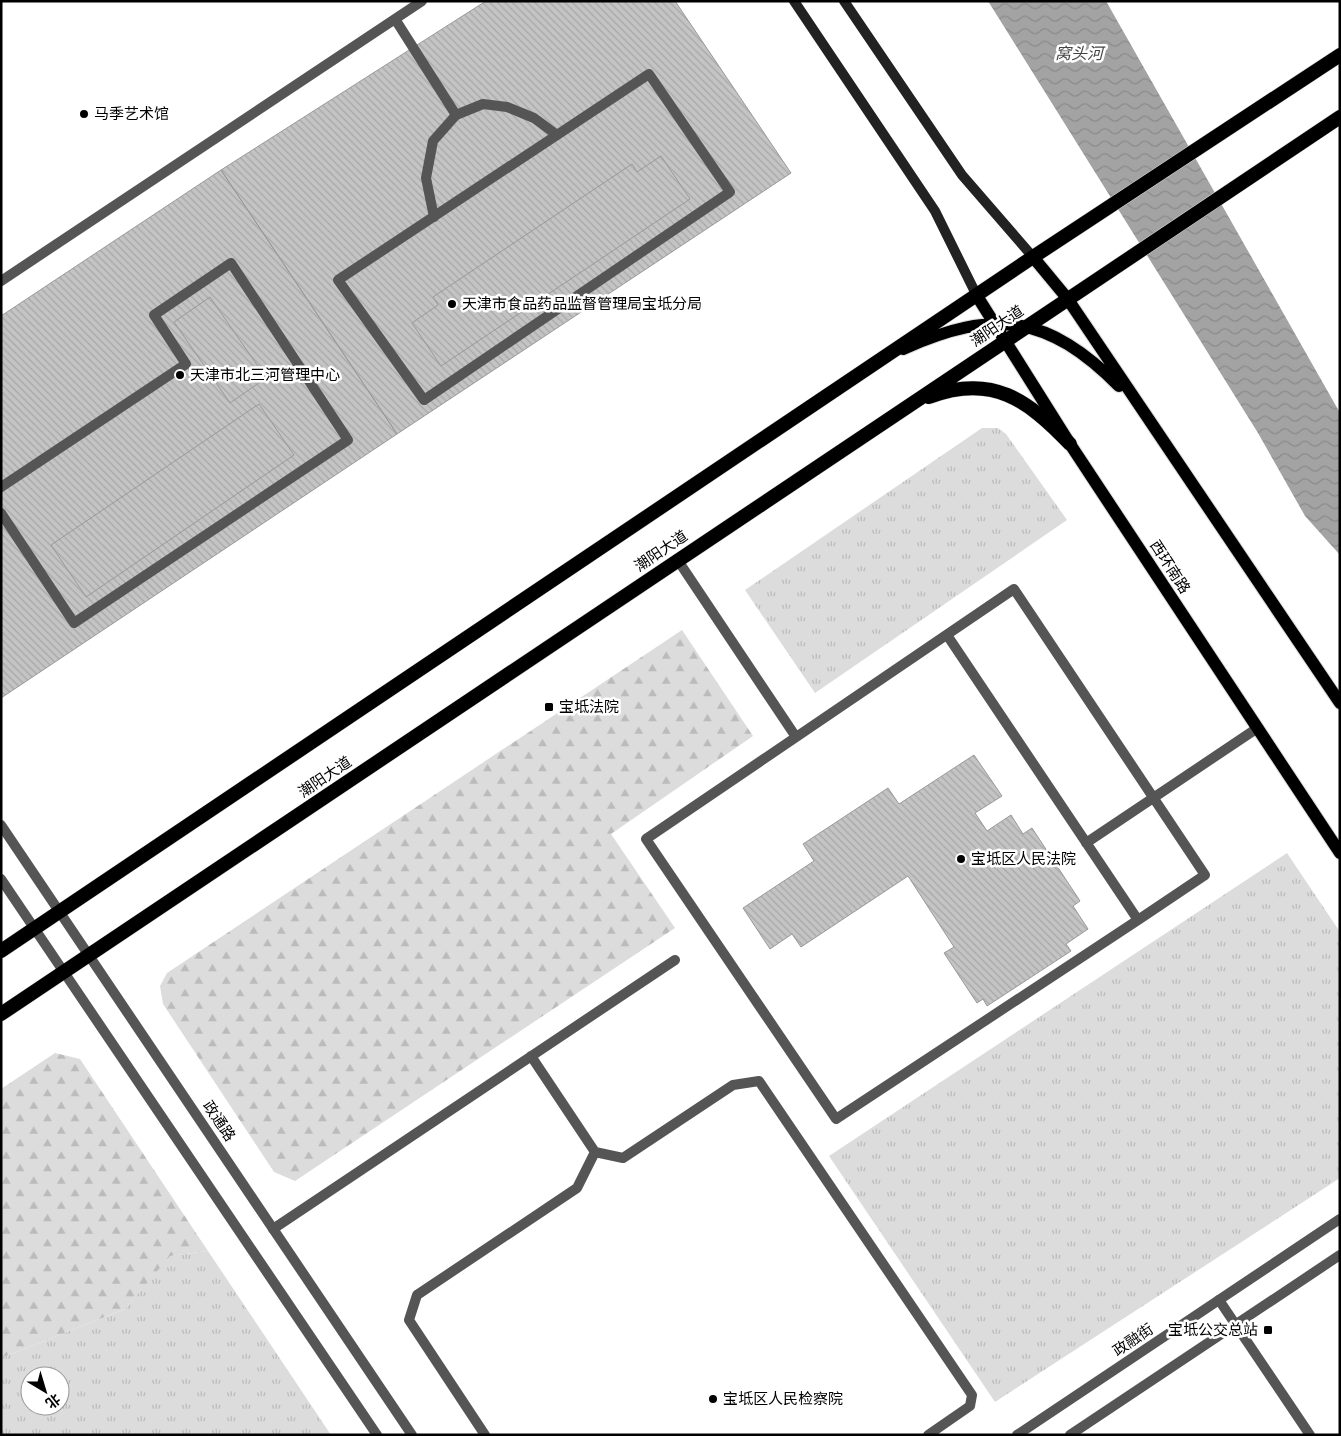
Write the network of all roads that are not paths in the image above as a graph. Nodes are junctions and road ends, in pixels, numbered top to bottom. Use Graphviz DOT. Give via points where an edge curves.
graph roads {
  1 [pos="422,1"];
  2 [pos="794,1"];
  3 [pos="844,1"];
  4 [pos="395,19"];
  5 [pos="1340,55"];
  6 [pos="456,115"];
  7 [pos="1340,116"];
  8 [pos="557,135"];
  9 [pos="434,217"];
  10 [pos="1033,257"];
  11 [pos="1,281"];
  12 [pos="978,296"];
  13 [pos="1066,298"];
  14 [pos="994,324"];
  15 [pos="1026,326"];
  16 [pos="1004,341"];
  17 [pos="886,357"];
  18 [pos="910,404"];
  19 [pos="1139,406"];
  20 [pos="1070,444"];
  21 [pos="1,486"];
  22 [pos="1,513"];
  23 [pos="677,559"];
  24 [pos="947,635"];
  25 [pos="1340,703"];
  26 [pos="1256,729"];
  27 [pos="796,737"];
  28 [pos="1153,798"];
  29 [pos="1,825"];
  30 [pos="1086,842"];
  31 [pos="1340,853"];
  32 [pos="1,879"];
  33 [pos="59,912"];
  34 [pos="1138,920"];
  35 [pos="34,928"];
  36 [pos="1,951"];
  37 [pos="88,956"];
  38 [pos="675,960"];
  39 [pos="64,972"];
  40 [pos="1,1014"];
  41 [pos="531,1056"];
  42 [pos="595,1152"];
  43 [pos="1340,1219"];
  44 [pos="273,1229"];
  45 [pos="1340,1255"];
  46 [pos="1219,1300"];
  47 [pos="1234,1324"];
  48 [pos="377,1435"];
  49 [pos="412,1435"];
  50 [pos="485,1435"];
  51 [pos="928,1435"];
  52 [pos="1017,1435"];
  53 [pos="1070,1435"];
  54 [pos="1310,1435"];
  1 -- 4 [label="street"];
  2 -- 12 [label="main road" via="935,211"];
  3 -- 10 [label="main road" via="962,175"];
  4 -- 6 [label="street"];
  4 -- 11 [label="street"];
  5 -- 10 [label="highway"];
  6 -- 8 [label="street" via="483,104 507,107 534,118"];
  6 -- 9 [label="street" via="433,142 426,178"];
  7 -- 13 [label="highway, 潮阳大道"];
  8 -- 9 [label="street"];
  8 -- 9 [label="street" via="649,74 730,192 424,400 338,280"];
  10 -- 12 [label="highway"];
  10 -- 13 [label="main road"];
  12 -- 14 [label="main road, 西环南路"];
  12 -- 17 [label="highway"];
  13 -- 15 [label="highway, 潮阳大道"];
  13 -- 19 [label="main road"];
  14 -- 15 [label="main road"];
  14 -- 16 [label="main road, 西环南路"];
  14 -- 17 [label="main road" via="967,326 932,336"];
  15 -- 16 [label="highway, 潮阳大道"];
  15 -- 19 [label="main road" via="1053,334 1074,346"];
  16 -- 18 [label="highway, 潮阳大道"];
  16 -- 20 [label="main road, 西环南路"];
  17 -- 33 [label="highway"];
  18 -- 20 [label="highway" via="944,391 971,387 993,389 1032,407"];
  18 -- 23 [label="highway, 潮阳大道"];
  19 -- 25 [label="main road"];
  20 -- 26 [label="main road, 西环南路"];
  21 -- 22 [label="street" via="186,364 154,315 231,263 348,440 74,622"];
  23 -- 27 [label="street"];
  23 -- 37 [label="highway, 潮阳大道"];
  24 -- 27 [label="street"];
  24 -- 28 [label="street" via="1014,589"];
  24 -- 30 [label="street"];
  26 -- 28 [label="street"];
  26 -- 31 [label="main road, 西环南路"];
  27 -- 34 [label="street" via="646,839 836,1119"];
  28 -- 30 [label="street"];
  28 -- 34 [label="street" via="1205,875"];
  29 -- 33 [label="street, 政通路"];
  30 -- 34 [label="street"];
  32 -- 35 [label="street"];
  33 -- 35 [label="highway"];
  33 -- 37 [label="street, 政通路"];
  35 -- 36 [label="highway"];
  35 -- 39 [label="street"];
  37 -- 39 [label="highway, 潮阳大道"];
  37 -- 44 [label="street, 政通路"];
  38 -- 41 [label="street"];
  39 -- 40 [label="highway, 潮阳大道"];
  39 -- 48 [label="street"];
  41 -- 42 [label="street"];
  41 -- 44 [label="street"];
  42 -- 50 [label="street" via="576,1188 417,1295 409,1320"];
  42 -- 51 [label="street" via="623,1158 732,1085 759,1081 972,1395 970,1406"];
  43 -- 46 [label="street, 政融街"];
  44 -- 49 [label="street, 政通路"];
  45 -- 47 [label="street"];
  46 -- 47 [label="street"];
  46 -- 52 [label="street, 政融街"];
  47 -- 53 [label="street"];
  47 -- 54 [label="street"];
}
